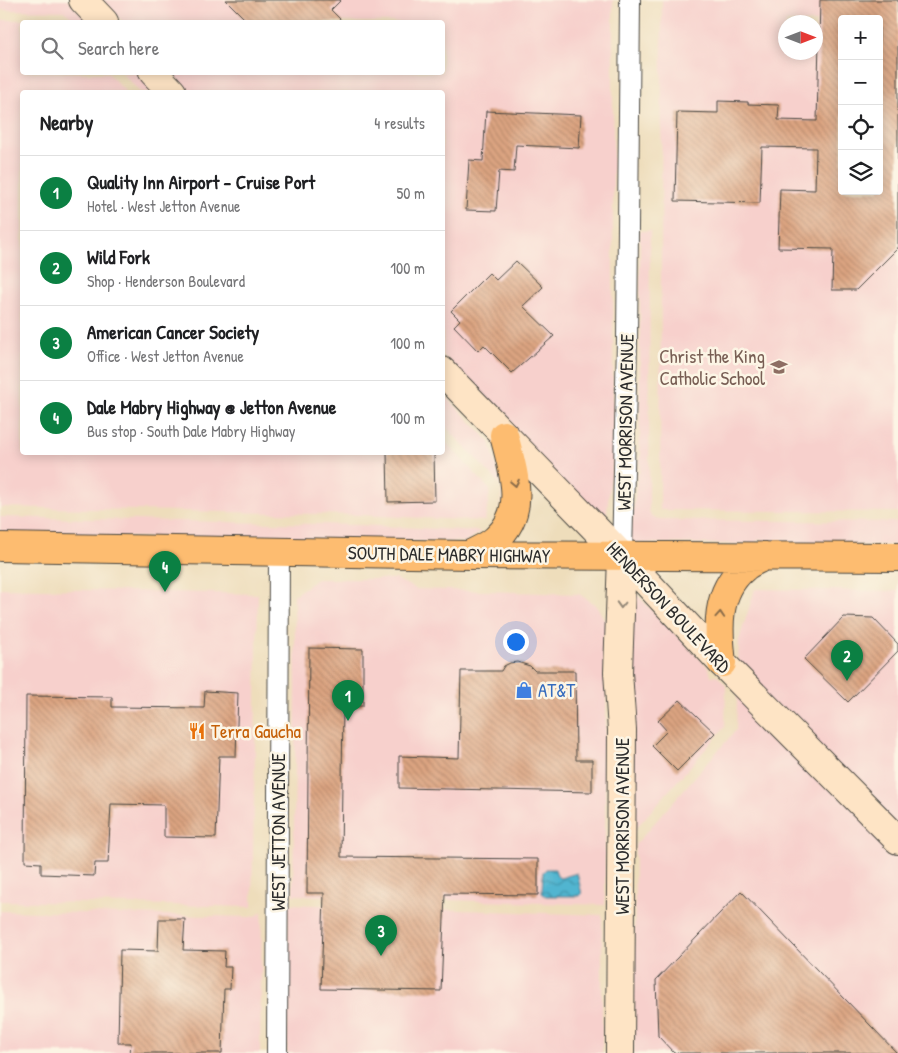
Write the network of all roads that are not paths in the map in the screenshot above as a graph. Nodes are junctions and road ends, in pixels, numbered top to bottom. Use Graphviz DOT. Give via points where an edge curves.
graph roads {
  1 [pos="82,0"];
  2 [pos="630,0"];
  3 [pos="102,20"];
  4 [pos="156,75"];
  5 [pos="170,90"];
  6 [pos="445,374"];
  7 [pos="504,435"];
  8 [pos="0,547"];
  9 [pos="279,552"];
  10 [pos="470,555"];
  11 [pos="622,556"];
  12 [pos="764,556"];
  13 [pos="898,557"];
  14 [pos="722,663"];
  15 [pos="898,840"];
  16 [pos="277,1053"];
  17 [pos="620,1053"];
  1 -- 3 [label="main road"];
  2 -- 11 [label="street, WEST MORRISON AVENUE"];
  4 -- 5 [label="main road"];
  6 -- 7 [label="main road, HENDERSON BOULEVARD"];
  7 -- 10 [label="main road, one-way" via="517,491 515,509 508,526 495,540"];
  7 -- 11 [label="main road, HENDERSON BOULEVARD"];
  8 -- 9 [label="main road, SOUTH DALE MABRY HIGHWAY"];
  9 -- 10 [label="main road, SOUTH DALE MABRY HIGHWAY"];
  9 -- 16 [label="street, WEST JETTON AVENUE"];
  10 -- 11 [label="main road, SOUTH DALE MABRY HIGHWAY"];
  11 -- 12 [label="main road, SOUTH DALE MABRY HIGHWAY"];
  11 -- 14 [label="main road, HENDERSON BOULEVARD"];
  11 -- 17 [label="main road, WEST MORRISON AVENUE, one-way" via="618,672 622,730"];
  12 -- 13 [label="main road, SOUTH DALE MABRY HIGHWAY"];
  14 -- 12 [label="main road, one-way" via="721,604 732,581 744,567"];
  14 -- 15 [label="main road, HENDERSON BOULEVARD"];
}
